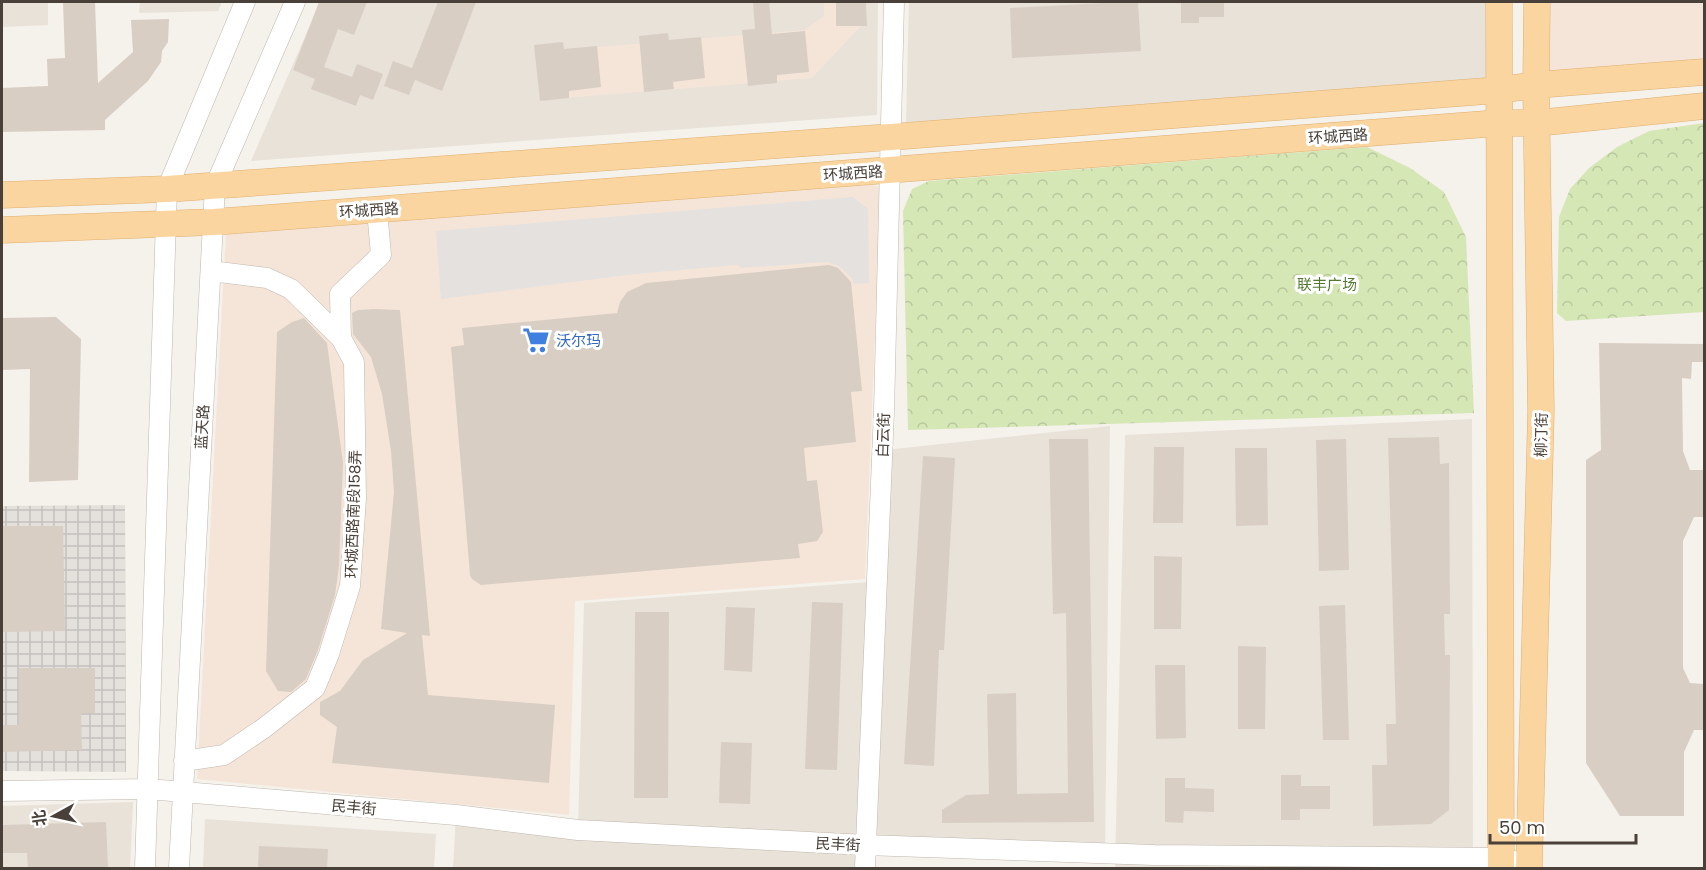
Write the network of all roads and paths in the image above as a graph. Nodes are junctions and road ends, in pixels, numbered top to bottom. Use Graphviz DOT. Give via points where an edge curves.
graph roads {
  1 [pos="245,2"];
  2 [pos="295,2"];
  3 [pos="894,2"];
  4 [pos="1500,2"];
  5 [pos="1537,2"];
  6 [pos="1704,72"];
  7 [pos="1536,85"];
  8 [pos="1499,90"];
  9 [pos="1704,106"];
  10 [pos="1499,123"];
  11 [pos="1537,123"];
  12 [pos="891,137"];
  13 [pos="890,170"];
  14 [pos="216,186"];
  15 [pos="167,189"];
  16 [pos="2,195"];
  17 [pos="377,210"];
  18 [pos="213,222"];
  19 [pos="166,224"];
  20 [pos="2,230"];
  21 [pos="211,271"];
  22 [pos="341,338"];
  23 [pos="184,761"];
  24 [pos="148,789"];
  25 [pos="2,791"];
  26 [pos="183,792"];
  27 [pos="865,845"];
  28 [pos="1501,863"];
  29 [pos="1529,867"];
  30 [pos="145,868"];
  31 [pos="179,868"];
  32 [pos="865,868"];
  1 -- 15 [label="street"];
  2 -- 14 [label="street, 蓝天路"];
  3 -- 12 [label="street, 白云街"];
  4 -- 8 [label="main road"];
  5 -- 7 [label="main road, 柳汀街"];
  6 -- 7 [label="main road"];
  7 -- 8 [label="main road"];
  7 -- 11 [label="main road, 柳汀街"];
  8 -- 10 [label="main road"];
  8 -- 12 [label="main road"];
  9 -- 11 [label="main road, 环城西路"];
  10 -- 11 [label="main road, 环城西路"];
  10 -- 13 [label="main road, 环城西路"];
  10 -- 28 [label="main road"];
  11 -- 29 [label="main road, 柳汀街" via="1541,411"];
  12 -- 13 [label="street, 白云街"];
  12 -- 14 [label="main road"];
  13 -- 17 [label="main road, 环城西路"];
  13 -- 27 [label="street, 白云街"];
  14 -- 15 [label="main road"];
  14 -- 18 [label="street, 蓝天路"];
  15 -- 16 [label="main road"];
  15 -- 19 [label="street"];
  17 -- 18 [label="main road, 环城西路"];
  17 -- 22 [label="street" via="381,255 340,294"];
  18 -- 19 [label="main road, 环城西路"];
  18 -- 21 [label="street, 蓝天路"];
  19 -- 20 [label="main road, 环城西路"];
  19 -- 24 [label="street"];
  21 -- 22 [label="street, 环城西路南段158弄" via="267,278 291,289"];
  21 -- 23 [label="street, 蓝天路"];
  22 -- 23 [label="street, 环城西路南段158弄" via="354,362 356,498 350,586 329,654 315,688 264,728 224,755"];
  23 -- 26 [label="street, 蓝天路"];
  24 -- 25 [label="street, 民丰街"];
  24 -- 26 [label="street, 民丰街"];
  24 -- 30 [label="street"];
  26 -- 27 [label="street, 民丰街" via="578,830"];
  26 -- 31 [label="street, 蓝天路"];
  27 -- 28 [label="street, 民丰街"];
  27 -- 32 [label="street, 白云街"];
  28 -- 29 [label="street, 民丰街"];
}
